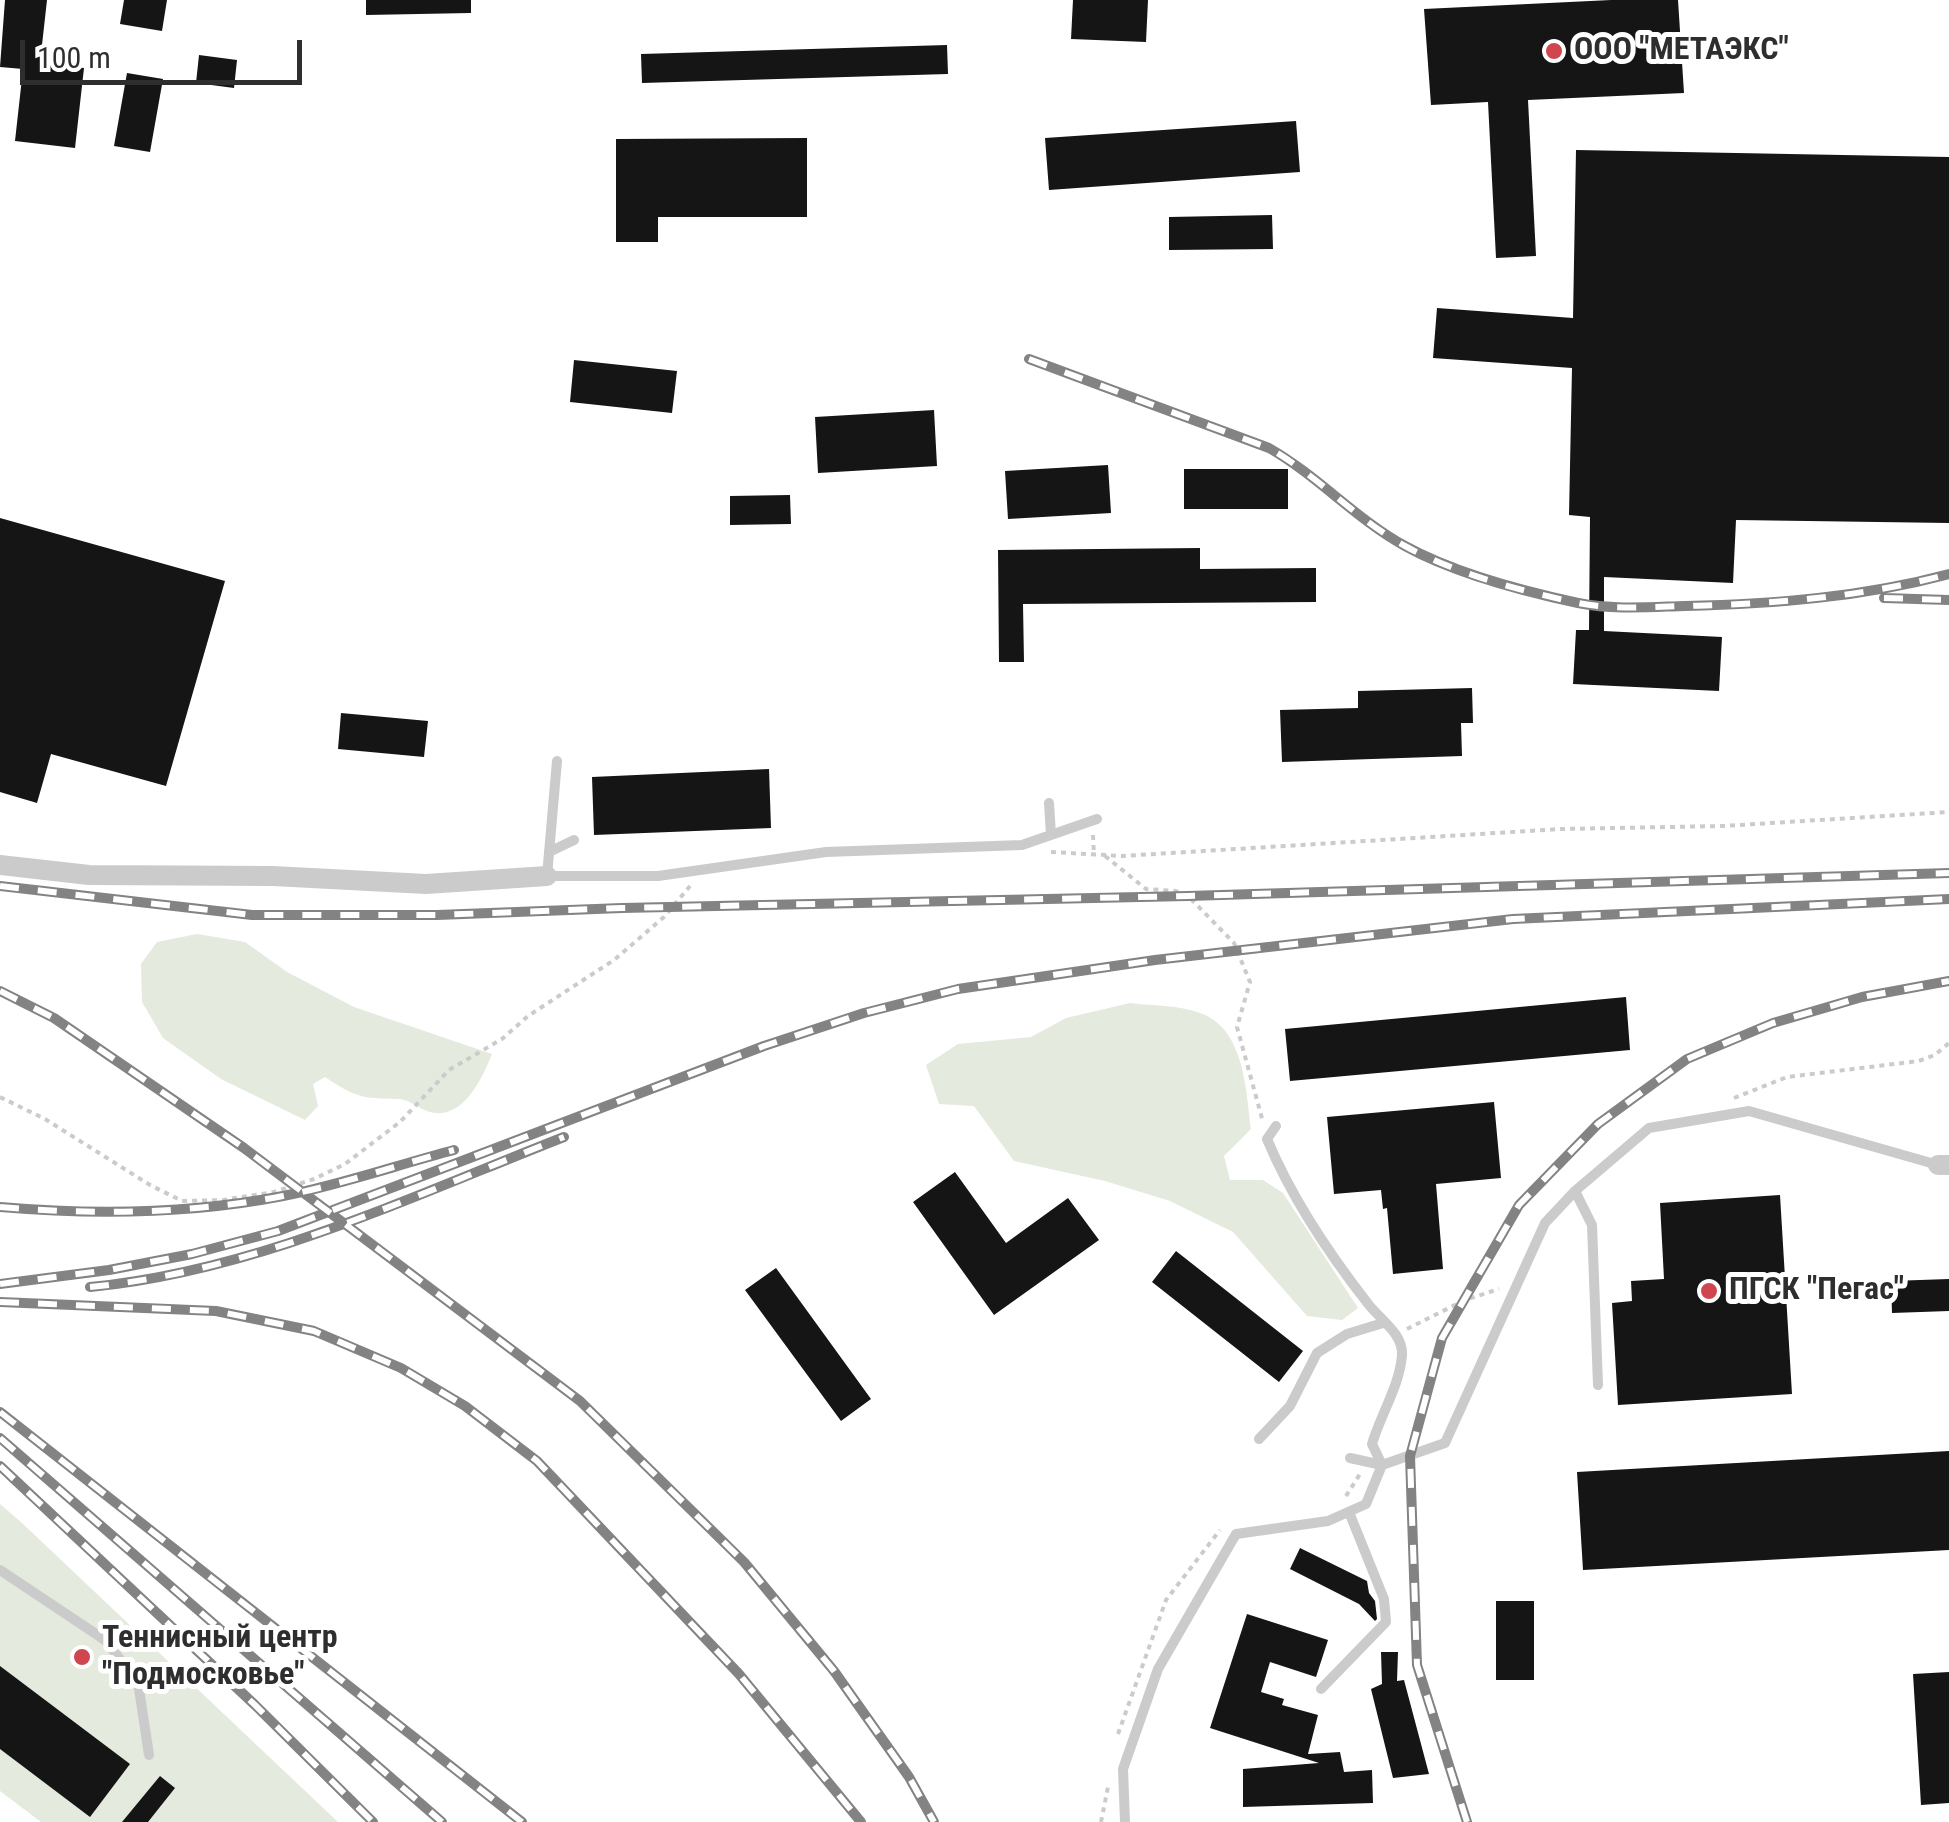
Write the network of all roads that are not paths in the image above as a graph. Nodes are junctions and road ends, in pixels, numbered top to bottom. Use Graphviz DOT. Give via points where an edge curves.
graph roads {
  1 [pos="557,761"];
  2 [pos="1049,802"];
  3 [pos="1094,820"];
  4 [pos="1051,835"];
  5 [pos="574,840"];
  6 [pos="550,852"];
  7 [pos="0,864"];
  8 [pos="546,876"];
  9 [pos="1276,1126"];
  10 [pos="1943,1165"];
  11 [pos="1575,1190"];
  12 [pos="1383,1323"];
  13 [pos="1598,1384"];
  14 [pos="1258,1439"];
  15 [pos="1350,1458"];
  16 [pos="1382,1465"];
  17 [pos="1349,1512"];
  18 [pos="0,1570"];
  19 [pos="1321,1689"];
  20 [pos="149,1755"];
  21 [pos="1124,1822"];
  1 -- 6 [label="lane"];
  2 -- 4 [label="lane"];
  3 -- 4 [label="lane"];
  4 -- 8 [label="lane" via="1022,845 826,852 658,876"];
  5 -- 6 [label="lane"];
  6 -- 8 [label="lane"];
  7 -- 8 [label="street" via="89,875 426,884"];
  9 -- 12 [label="lane" via="1268,1139 1285,1182"];
  10 -- 11 [label="lane" via="1749,1111 1649,1128"];
  11 -- 13 [label="lane" via="1592,1225"];
  11 -- 16 [label="lane" via="1544,1224 1444,1443"];
  12 -- 14 [label="lane" via="1317,1353 1290,1406"];
  12 -- 16 [label="lane" via="1398,1334 1402,1354 1372,1444"];
  15 -- 16 [label="lane"];
  16 -- 17 [label="lane" via="1366,1504"];
  17 -- 19 [label="lane" via="1384,1600 1386,1622"];
  17 -- 21 [label="lane" via="1236,1534 1158,1669 1123,1769"];
  18 -- 20 [label="lane" via="105,1640 138,1682"];
}
